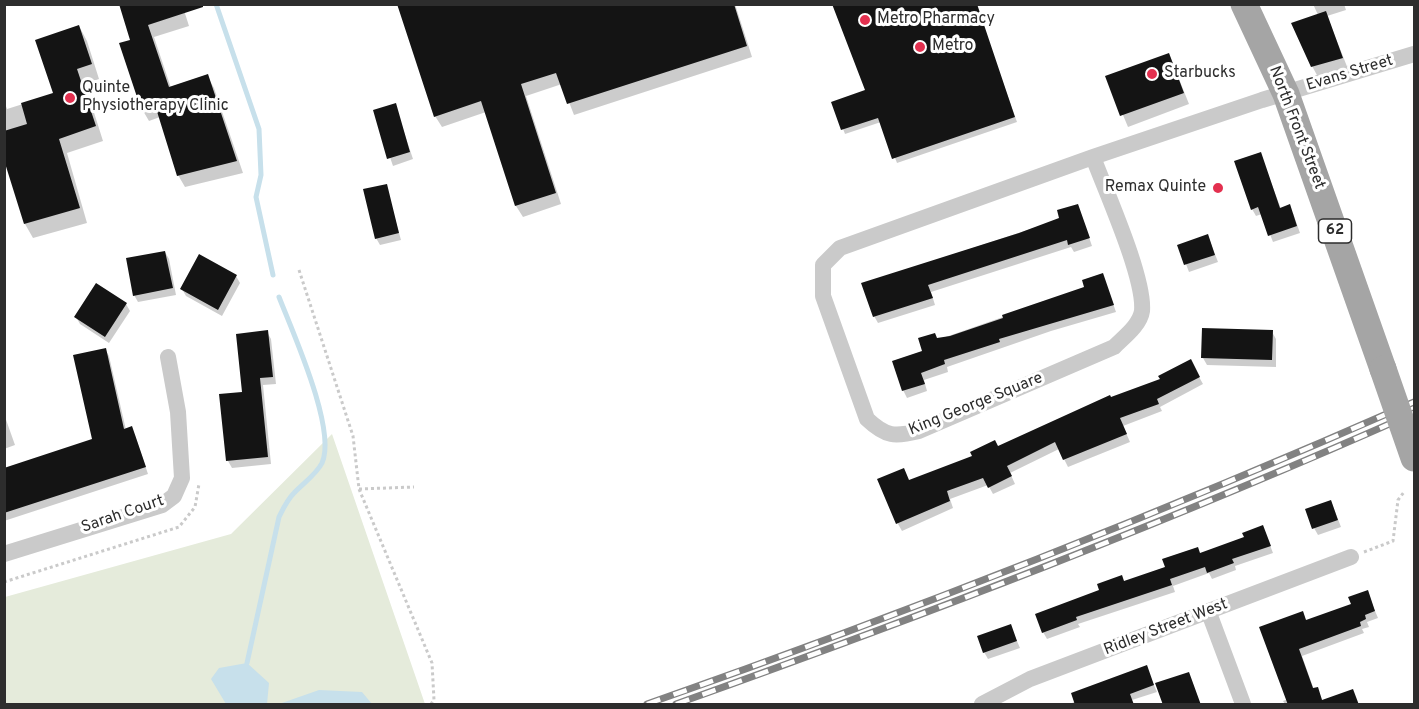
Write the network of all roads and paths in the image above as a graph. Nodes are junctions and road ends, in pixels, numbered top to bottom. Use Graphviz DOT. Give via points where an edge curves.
graph roads {
  1 [pos="1244,4"];
  2 [pos="1414,54"];
  3 [pos="1286,94"];
  4 [pos="1093,157"];
  5 [pos="299,270"];
  6 [pos="168,357"];
  7 [pos="1414,458"];
  8 [pos="182,478"];
  9 [pos="414,487"];
  10 [pos="359,489"];
  11 [pos="1404,492"];
  12 [pos="4,554"];
  13 [pos="1351,557"];
  14 [pos="4,582"];
  15 [pos="1209,613"];
  16 [pos="431,705"];
  17 [pos="982,705"];
  18 [pos="1243,705"];
  1 -- 3 [label="main road, North Front Street / 62"];
  2 -- 3 [label="street, Evans Street"];
  3 -- 4 [label="street, King George Square"];
  3 -- 7 [label="main road, North Front Street / 62, bridge"];
  4 -- 4 [label="street, King George Square" via="1141,287 1142,313 1132,330 1114,347 919,430 899,436 879,431 867,419 823,296 823,265 840,248"];
  5 -- 10 [label="path" via="353,435"];
  6 -- 8 [label="street" via="178,412"];
  8 -- 12 [label="street, Sarah Court" via="174,496 162,505"];
  8 -- 14 [label="path" via="199,475 195,507 179,526"];
  9 -- 10 [label="path"];
  10 -- 16 [label="path" via="432,663"];
  11 -- 13 [label="path" via="1398,500 1393,541"];
  13 -- 15 [label="street, Ridley Street West"];
  15 -- 17 [label="street, Ridley Street West" via="1030,679"];
  15 -- 18 [label="street"];
}
